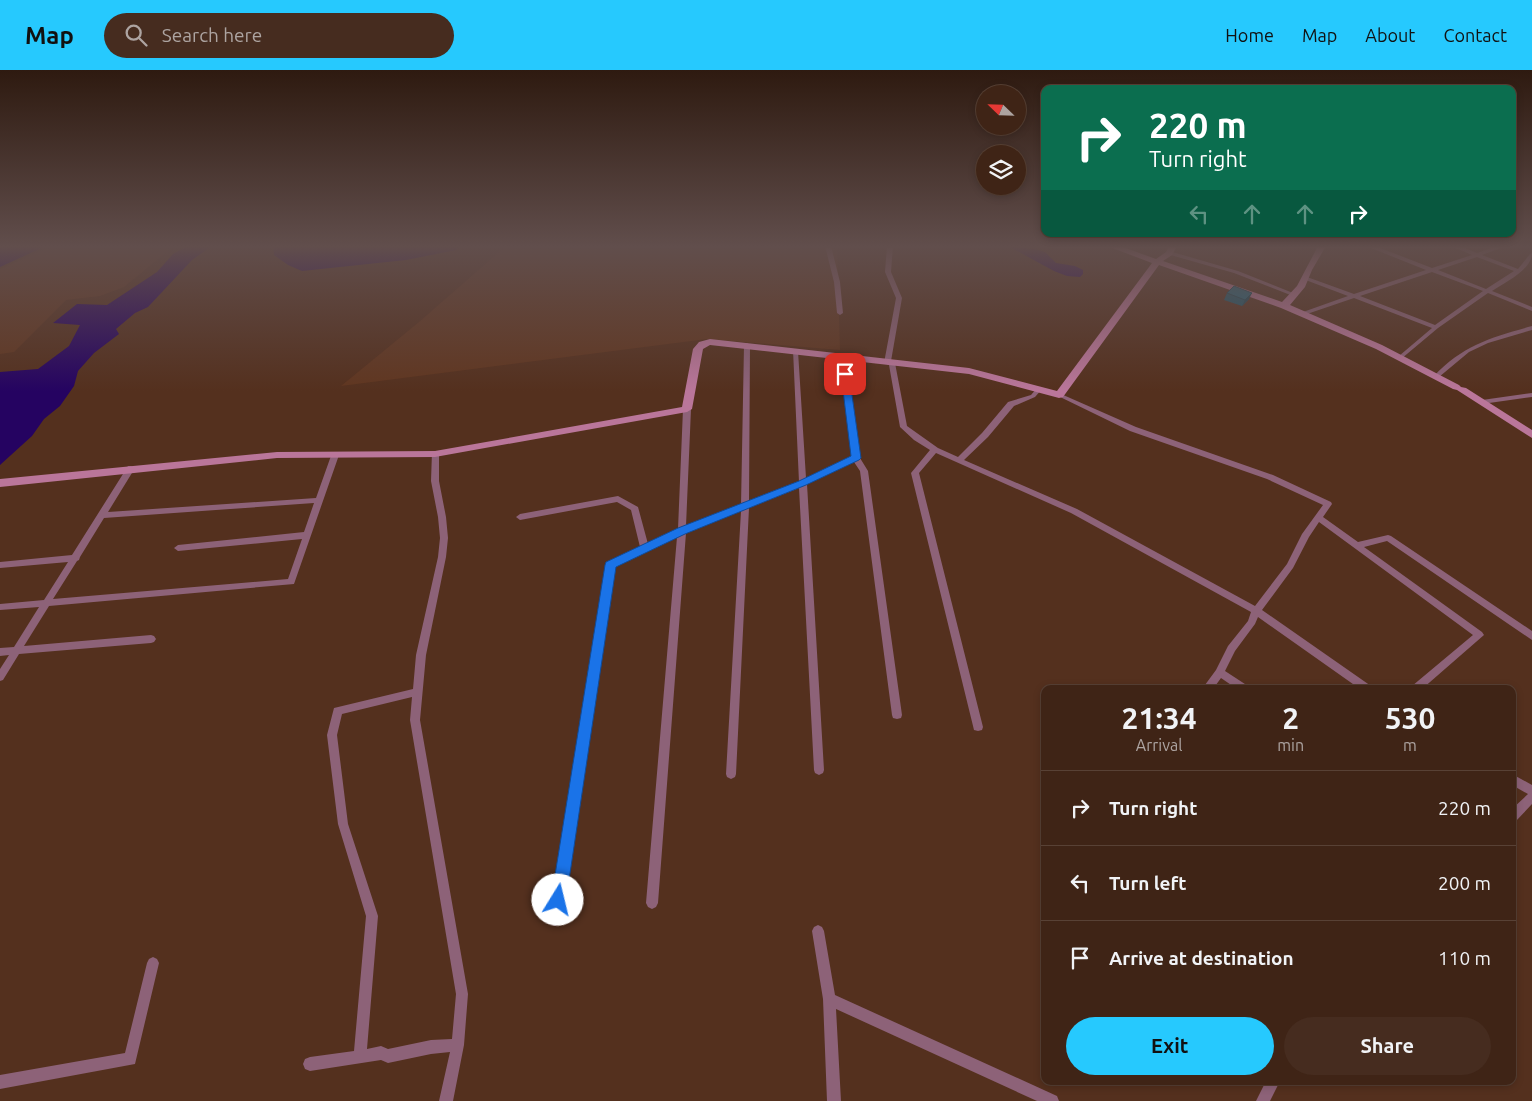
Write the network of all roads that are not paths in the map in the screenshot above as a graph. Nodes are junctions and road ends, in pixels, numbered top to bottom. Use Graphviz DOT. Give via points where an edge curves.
graph roads {
  1 [pos="838,294"];
  2 [pos="898,294"];
  3 [pos="1133,294"];
  4 [pos="1249,294"];
  5 [pos="1483,294"];
  6 [pos="1495,294"];
  7 [pos="1295,295"];
  8 [pos="1355,295"];
  9 [pos="1284,306"];
  10 [pos="1532,309"];
  11 [pos="840,313"];
  12 [pos="1304,313"];
  13 [pos="1436,328"];
  14 [pos="1532,328"];
  15 [pos="747,345"];
  16 [pos="796,352"];
  17 [pos="1401,357"];
  18 [pos="843,358"];
  19 [pos="889,363"];
  20 [pos="1437,376"];
  21 [pos="1039,389"];
  22 [pos="1532,395"];
  23 [pos="1059,396"];
  24 [pos="1482,402"];
  25 [pos="687,409"];
  26 [pos="1527,428"];
  27 [pos="1532,435"];
  28 [pos="936,450"];
  29 [pos="435,454"];
  30 [pos="335,455"];
  31 [pos="856,458"];
  32 [pos="960,460"];
  33 [pos="131,468"];
  34 [pos="0,483"];
  35 [pos="803,483"];
  36 [pos="320,500"];
  37 [pos="745,505"];
  38 [pos="102,515"];
  39 [pos="520,517"];
  40 [pos="1319,518"];
  41 [pos="682,531"];
  42 [pos="308,535"];
  43 [pos="1356,546"];
  44 [pos="178,548"];
  45 [pos="645,549"];
  46 [pos="76,558"];
  47 [pos="0,565"];
  48 [pos="48,602"];
  49 [pos="0,607"];
  50 [pos="1256,612"];
  51 [pos="1532,636"];
  52 [pos="151,639"];
  53 [pos="17,650"];
  54 [pos="0,652"];
  55 [pos="1220,672"];
  56 [pos="0,677"];
  57 [pos="1210,685"];
  58 [pos="1239,685"];
  59 [pos="1362,685"];
  60 [pos="1420,685"];
  61 [pos="418,692"];
  62 [pos="896,715"];
  63 [pos="978,727"];
  64 [pos="819,770"];
  65 [pos="732,774"];
  66 [pos="1516,781"];
  67 [pos="1532,791"];
  68 [pos="1532,797"];
  69 [pos="1516,813"];
  70 [pos="652,903"];
  71 [pos="555,920"];
  72 [pos="818,931"];
  73 [pos="153,964"];
  74 [pos="829,999"];
  75 [pos="458,1045"];
  76 [pos="360,1056"];
  77 [pos="310,1064"];
  78 [pos="0,1082"];
  79 [pos="1271,1085"];
  80 [pos="446,1101"];
  81 [pos="834,1101"];
  82 [pos="1052,1101"];
  83 [pos="1263,1101"];
  1 -- 11 [label="street"];
  2 -- 19 [label="street"];
  3 -- 23 [label="street"];
  4 -- 9 [label="street"];
  5 -- 13 [label="street"];
  6 -- 10 [label="street"];
  7 -- 9 [label="street"];
  8 -- 12 [label="street"];
  8 -- 13 [label="street"];
  9 -- 17 [label="street"];
  13 -- 17 [label="street"];
  14 -- 20 [label="street" via="1467,351"];
  15 -- 16 [label="street"];
  15 -- 25 [label="street" via="702,344 698,349"];
  15 -- 37 [label="street"];
  16 -- 18 [label="street"];
  16 -- 35 [label="street"];
  17 -- 20 [label="street"];
  18 -- 19 [label="street"];
  18 -- 31 [label="street"];
  19 -- 21 [label="street" via="969,371"];
  19 -- 28 [label="street" via="904,427"];
  20 -- 24 [label="street"];
  21 -- 23 [label="street"];
  21 -- 32 [label="street" via="1033,396 1010,404 985,436"];
  22 -- 24 [label="street"];
  23 -- 40 [label="street" via="1133,429 1270,477 1328,504"];
  24 -- 26 [label="street"];
  25 -- 29 [label="street"];
  25 -- 41 [label="street"];
  26 -- 27 [label="street"];
  28 -- 32 [label="street"];
  28 -- 63 [label="street" via="915,473"];
  29 -- 30 [label="street"];
  29 -- 61 [label="street" via="435,481 444,538 421,655"];
  30 -- 33 [label="street" via="276,455"];
  30 -- 36 [label="street"];
  31 -- 35 [label="street"];
  31 -- 62 [label="street" via="864,471"];
  32 -- 50 [label="street" via="1074,511"];
  33 -- 34 [label="street"];
  33 -- 38 [label="street"];
  35 -- 37 [label="street"];
  35 -- 64 [label="street"];
  36 -- 38 [label="street"];
  36 -- 42 [label="street"];
  37 -- 41 [label="street"];
  37 -- 65 [label="street"];
  38 -- 46 [label="street"];
  39 -- 45 [label="street" via="618,499 635,509"];
  40 -- 43 [label="street"];
  40 -- 50 [label="street" via="1305,536 1290,566"];
  41 -- 45 [label="street"];
  41 -- 70 [label="street"];
  42 -- 44 [label="street"];
  42 -- 48 [label="street" via="291,582"];
  43 -- 51 [label="street" via="1388,538"];
  43 -- 60 [label="street" via="1479,635"];
  45 -- 71 [label="street" via="610,565"];
  46 -- 47 [label="street"];
  46 -- 48 [label="street"];
  48 -- 49 [label="street"];
  48 -- 53 [label="street"];
  50 -- 55 [label="street"];
  50 -- 59 [label="street"];
  52 -- 53 [label="street"];
  53 -- 54 [label="street"];
  53 -- 56 [label="street"];
  55 -- 57 [label="street"];
  55 -- 58 [label="street"];
  61 -- 75 [label="street" via="415,720 462,994"];
  61 -- 76 [label="street" via="338,711 332,735 343,824 372,916"];
  66 -- 67 [label="street"];
  68 -- 69 [label="street"];
  72 -- 74 [label="street"];
  73 -- 78 [label="street" via="130,1059"];
  74 -- 81 [label="street"];
  74 -- 82 [label="street"];
  75 -- 76 [label="street" via="388,1056 381,1053"];
  75 -- 80 [label="street"];
  76 -- 77 [label="street"];
  79 -- 83 [label="street"];
}
